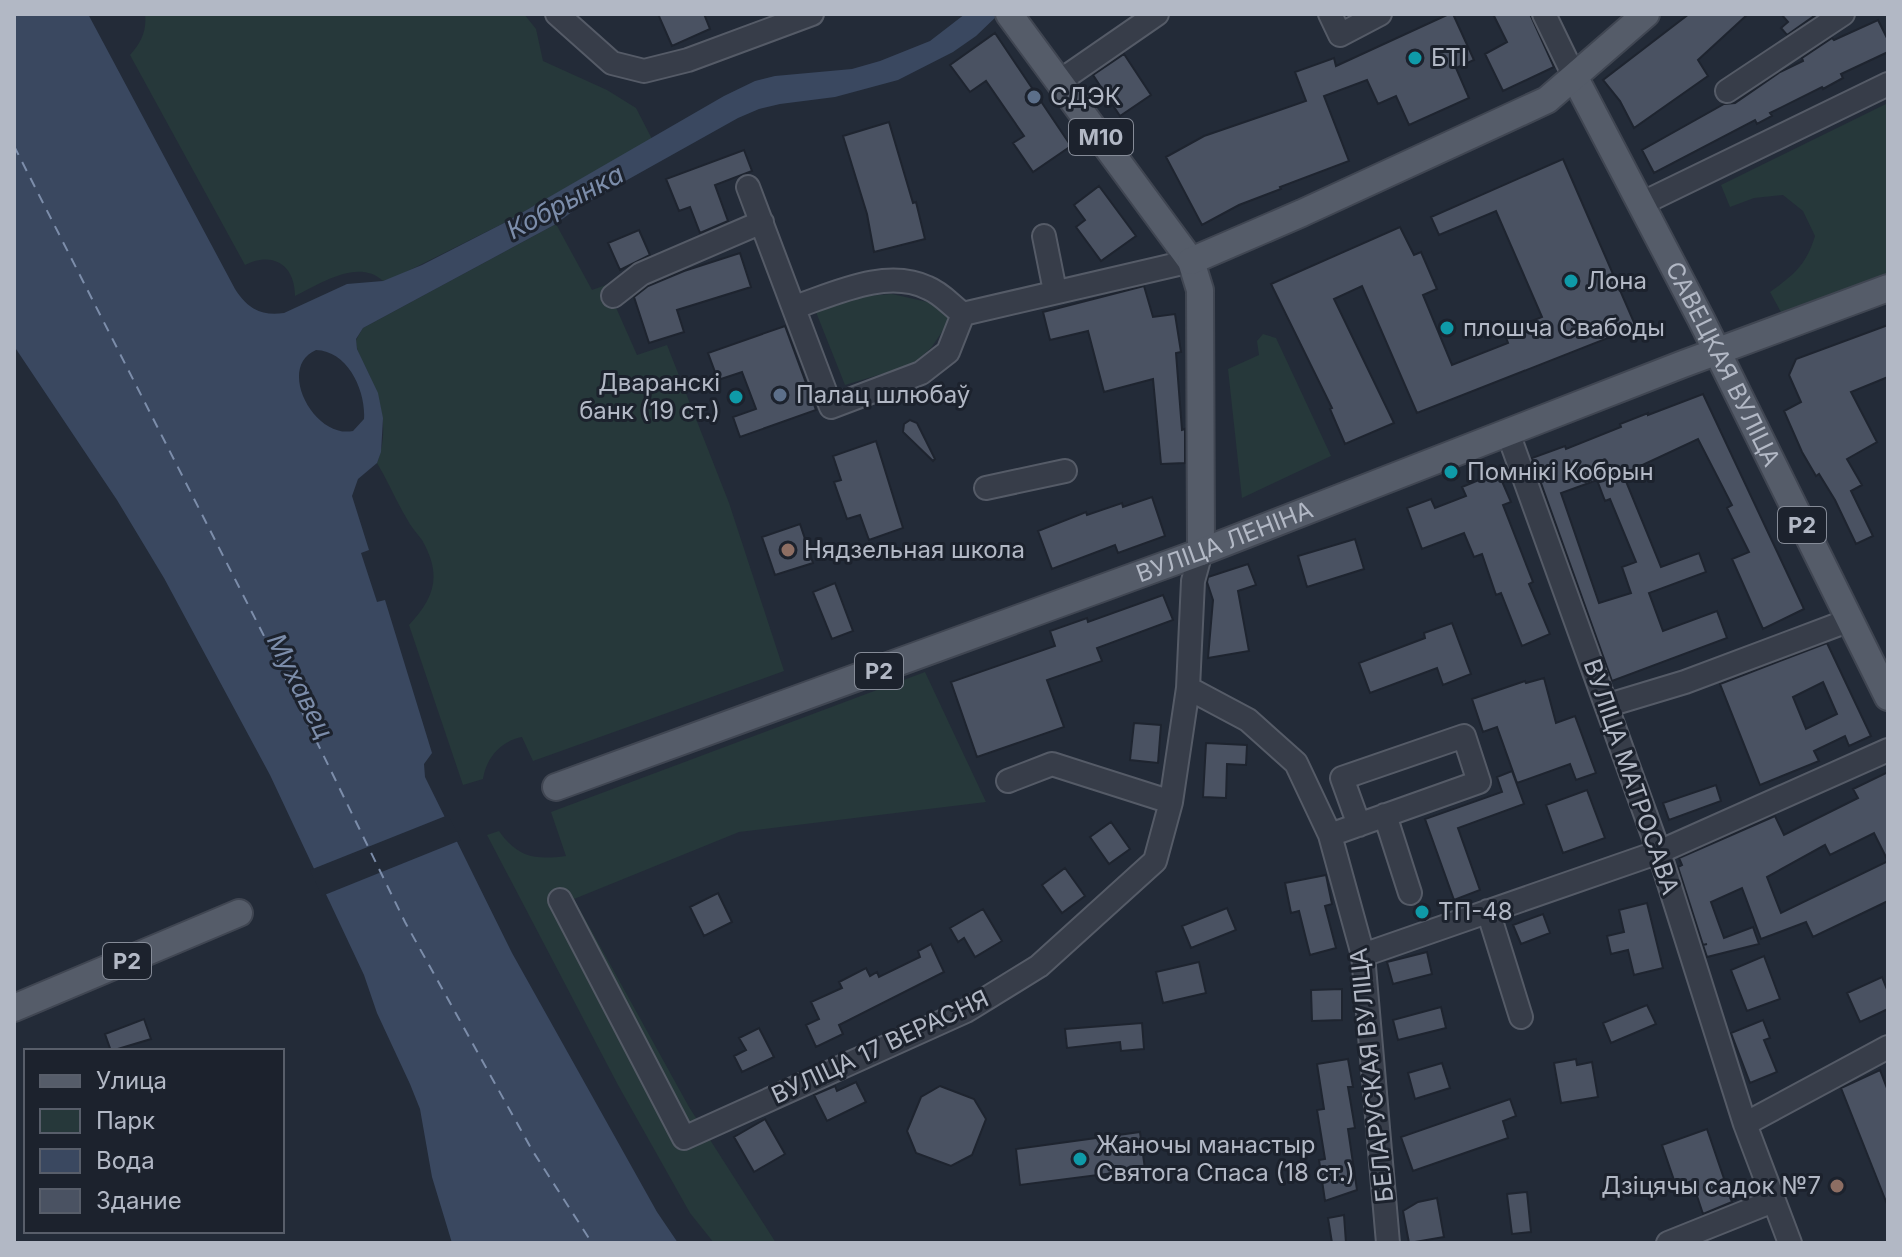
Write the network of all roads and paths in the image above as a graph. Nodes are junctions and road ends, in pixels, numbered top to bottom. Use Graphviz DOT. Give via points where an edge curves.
graph roads {
  1 [pos="557,14"];
  2 [pos="812,14"];
  3 [pos="1009,14"];
  4 [pos="1157,14"];
  5 [pos="1330,14"];
  6 [pos="1380,14"];
  7 [pos="1544,14"];
  8 [pos="1646,14"];
  9 [pos="1843,14"];
  10 [pos="1575,78"];
  11 [pos="1060,81"];
  12 [pos="1888,84"];
  13 [pos="1727,91"];
  14 [pos="748,187"];
  15 [pos="1641,204"];
  16 [pos="762,222"];
  17 [pos="1044,236"];
  18 [pos="1191,261"];
  19 [pos="1888,288"];
  20 [pos="1055,291"];
  21 [pos="613,296"];
  22 [pos="795,307"];
  23 [pos="963,314"];
  24 [pos="1716,352"];
  25 [pos="1508,433"];
  26 [pos="1065,471"];
  27 [pos="986,488"];
  28 [pos="1201,552"];
  29 [pos="1850,620"];
  30 [pos="1188,688"];
  31 [pos="1888,697"];
  32 [pos="1606,703"];
  33 [pos="1888,750"];
  34 [pos="1008,781"];
  35 [pos="556,787"];
  36 [pos="1171,802"];
  37 [pos="1385,815"];
  38 [pos="1359,825"];
  39 [pos="1330,835"];
  40 [pos="1659,852"];
  41 [pos="1410,893"];
  42 [pos="560,900"];
  43 [pos="1488,911"];
  44 [pos="239,913"];
  45 [pos="1363,955"];
  46 [pos="14,1008"];
  47 [pos="1521,1017"];
  48 [pos="1888,1047"];
  49 [pos="1745,1124"];
  50 [pos="1773,1201"];
  51 [pos="1388,1243"];
  52 [pos="1668,1243"];
  53 [pos="1790,1243"];
  1 -- 2 [label="street" via="612,63 644,71"];
  3 -- 11 [label="main road, М10"];
  4 -- 11 [label="street"];
  5 -- 6 [label="street" via="1340,35"];
  7 -- 10 [label="street"];
  8 -- 10 [label="main road"];
  9 -- 13 [label="street"];
  10 -- 15 [label="main road, САВЕЦКАЯ ВУЛІЦА"];
  10 -- 18 [label="main road" via="1547,100"];
  11 -- 18 [label="main road, М10"];
  12 -- 15 [label="street"];
  14 -- 16 [label="street"];
  15 -- 24 [label="main road, САВЕЦКАЯ ВУЛІЦА"];
  16 -- 21 [label="street" via="641,274"];
  16 -- 22 [label="street"];
  17 -- 20 [label="street"];
  18 -- 20 [label="street"];
  18 -- 28 [label="main road, М10" via="1200,290"];
  19 -- 24 [label="main road, ВУЛІЦА ЛЕНІНА"];
  20 -- 23 [label="street"];
  22 -- 23 [label="street" via="867,284 903,280 930,288"];
  22 -- 23 [label="street" via="831,407 921,373 948,352"];
  24 -- 25 [label="main road, ВУЛІЦА ЛЕНІНА / Р2"];
  24 -- 29 [label="main road, САВЕЦКАЯ ВУЛІЦА / Р2"];
  25 -- 28 [label="main road, ВУЛІЦА ЛЕНІНА / Р2"];
  25 -- 32 [label="street, ВУЛІЦА МАТРОСАВА"];
  26 -- 27 [label="street"];
  28 -- 30 [label="street, ВУЛІЦА 17 ВЕРАСНЯ" via="1193,581"];
  28 -- 35 [label="main road, ВУЛІЦА ЛЕНІНА / Р2"];
  29 -- 31 [label="main road, САВЕЦКАЯ ВУЛІЦА / Р2"];
  29 -- 32 [label="street" via="1685,682"];
  30 -- 36 [label="street, ВУЛІЦА 17 ВЕРАСНЯ"];
  30 -- 39 [label="street, БЕЛАРУСКАЯ ВУЛІЦА" via="1248,720 1296,763"];
  32 -- 40 [label="street, ВУЛІЦА МАТРОСАВА"];
  33 -- 40 [label="street"];
  34 -- 36 [label="street" via="1052,764"];
  36 -- 42 [label="street, ВУЛІЦА 17 ВЕРАСНЯ" via="1155,861 1039,966 966,1011 684,1138"];
  37 -- 38 [label="street"];
  37 -- 38 [label="street" via="1479,782 1464,736 1342,778"];
  37 -- 41 [label="street"];
  38 -- 39 [label="street"];
  39 -- 45 [label="street, БЕЛАРУСКАЯ ВУЛІЦА"];
  40 -- 43 [label="street"];
  40 -- 49 [label="street, ВУЛІЦА МАТРОСАВА"];
  43 -- 45 [label="street"];
  43 -- 47 [label="street"];
  44 -- 46 [label="main road, Р2"];
  45 -- 51 [label="street, БЕЛАРУСКАЯ ВУЛІЦА"];
  48 -- 49 [label="street"];
  49 -- 50 [label="street, ВУЛІЦА МАТРОСАВА"];
  50 -- 52 [label="street"];
  50 -- 53 [label="street, ВУЛІЦА МАТРОСАВА"];
}
